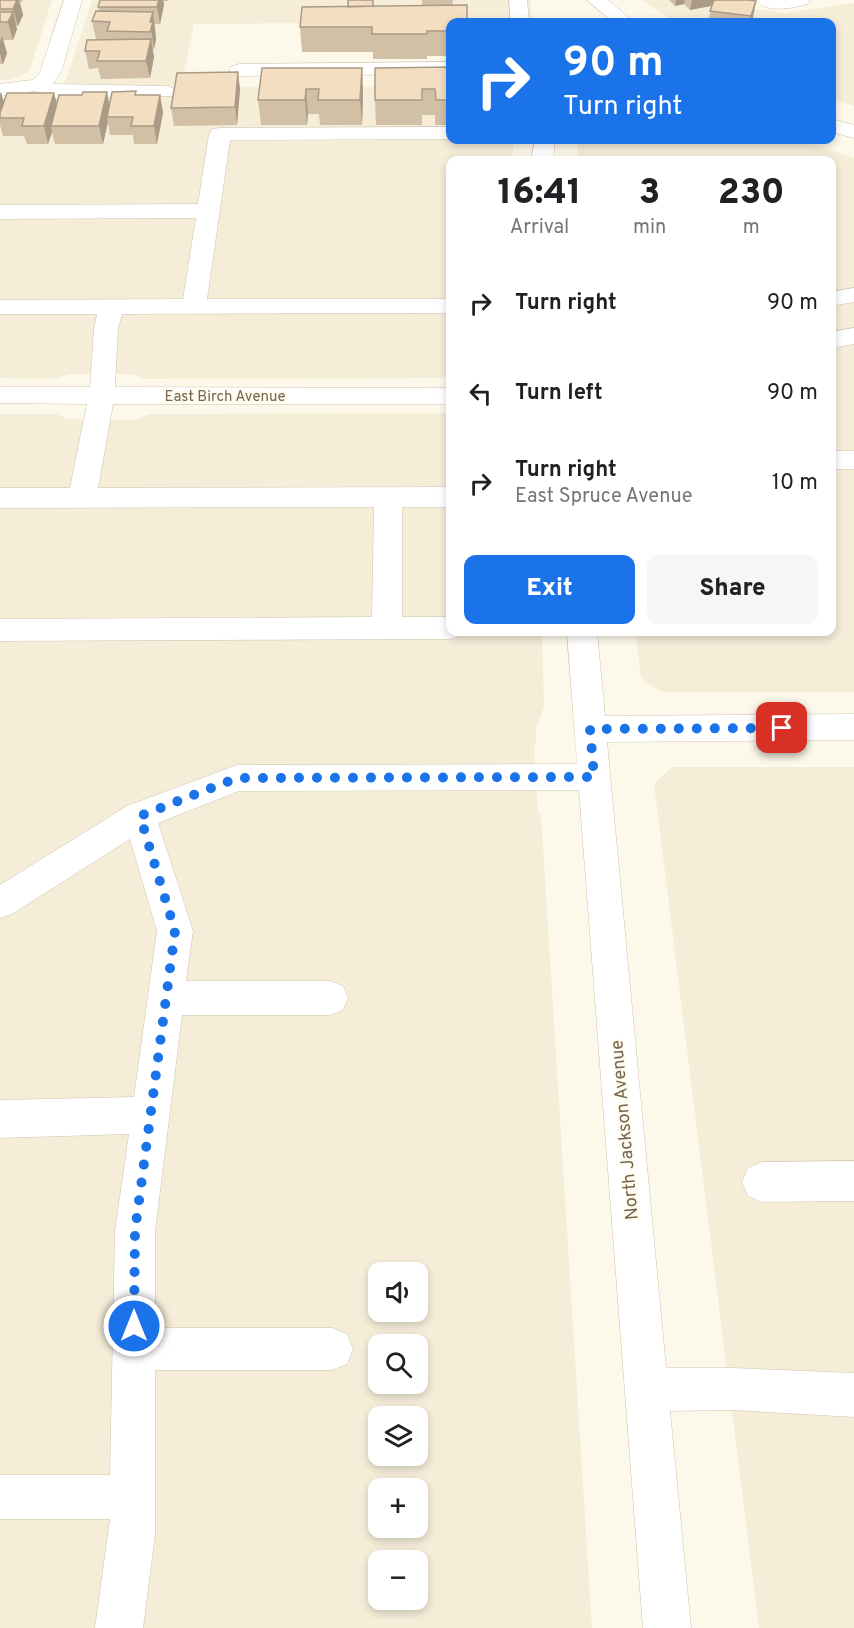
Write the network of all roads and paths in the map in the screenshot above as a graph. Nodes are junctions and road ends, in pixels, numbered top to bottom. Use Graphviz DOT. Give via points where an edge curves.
graph roads {
  1 [pos="74,0"];
  2 [pos="518,0"];
  3 [pos="596,0"];
  4 [pos="801,0"];
  5 [pos="769,2"];
  6 [pos="520,18"];
  7 [pos="619,18"];
  8 [pos="446,68"];
  9 [pos="239,70"];
  10 [pos="38,85"];
  11 [pos="0,90"];
  12 [pos="166,92"];
  13 [pos="836,127"];
  14 [pos="854,132"];
  15 [pos="446,133"];
  16 [pos="208,211"];
  17 [pos="0,212"];
  18 [pos="854,295"];
  19 [pos="836,297"];
  20 [pos="194,306"];
  21 [pos="446,306"];
  22 [pos="111,307"];
  23 [pos="0,308"];
  24 [pos="854,336"];
  25 [pos="836,339"];
  26 [pos="0,395"];
  27 [pos="102,395"];
  28 [pos="446,396"];
  29 [pos="836,460"];
  30 [pos="854,460"];
  31 [pos="388,497"];
  32 [pos="446,497"];
  33 [pos="0,498"];
  34 [pos="82,498"];
  35 [pos="387,628"];
  36 [pos="446,628"];
  37 [pos="0,630"];
  38 [pos="582,636"];
  39 [pos="854,728"];
  40 [pos="590,729"];
  41 [pos="594,777"];
  42 [pos="140,816"];
  43 [pos="0,903"];
  44 [pos="166,998"];
  45 [pos="330,998"];
  46 [pos="150,1115"];
  47 [pos="0,1119"];
  48 [pos="854,1181"];
  49 [pos="762,1182"];
  50 [pos="134,1349"];
  51 [pos="332,1349"];
  52 [pos="647,1390"];
  53 [pos="854,1395"];
  54 [pos="0,1497"];
  55 [pos="132,1497"];
  56 [pos="119,1628"];
  57 [pos="667,1628"];
  1 -- 10 [label="street" via="52,69"];
  2 -- 6 [label="street"];
  3 -- 7 [label="street"];
  4 -- 5 [label="street"];
  8 -- 9 [label="street"];
  10 -- 11 [label="street"];
  10 -- 12 [label="street" via="53,92"];
  13 -- 14 [label="street"];
  15 -- 16 [label="street" via="220,134"];
  16 -- 17 [label="street"];
  16 -- 20 [label="street"];
  18 -- 19 [label="street"];
  20 -- 21 [label="street"];
  20 -- 22 [label="street"];
  22 -- 23 [label="street"];
  22 -- 27 [label="street"];
  24 -- 25 [label="street"];
  26 -- 27 [label="street, East Birch Avenue"];
  27 -- 28 [label="street, East Birch Avenue"];
  27 -- 34 [label="street"];
  29 -- 30 [label="street"];
  31 -- 32 [label="street"];
  31 -- 34 [label="street"];
  31 -- 35 [label="street"];
  33 -- 34 [label="street"];
  35 -- 36 [label="street"];
  35 -- 37 [label="street"];
  38 -- 40 [label="street, North Jackson Avenue"];
  39 -- 40 [label="street"];
  40 -- 41 [label="street, North Jackson Avenue"];
  41 -- 42 [label="street" via="237,778"];
  41 -- 52 [label="street, North Jackson Avenue"];
  42 -- 43 [label="street"];
  42 -- 44 [label="street" via="175,931"];
  44 -- 45 [label="street"];
  44 -- 46 [label="street"];
  46 -- 47 [label="street"];
  46 -- 50 [label="street" via="135,1231"];
  48 -- 49 [label="street"];
  50 -- 51 [label="street"];
  50 -- 55 [label="street"];
  52 -- 53 [label="street" via="732,1389"];
  52 -- 57 [label="street, North Jackson Avenue"];
  54 -- 55 [label="street"];
  55 -- 56 [label="street" via="132,1534"];
}
